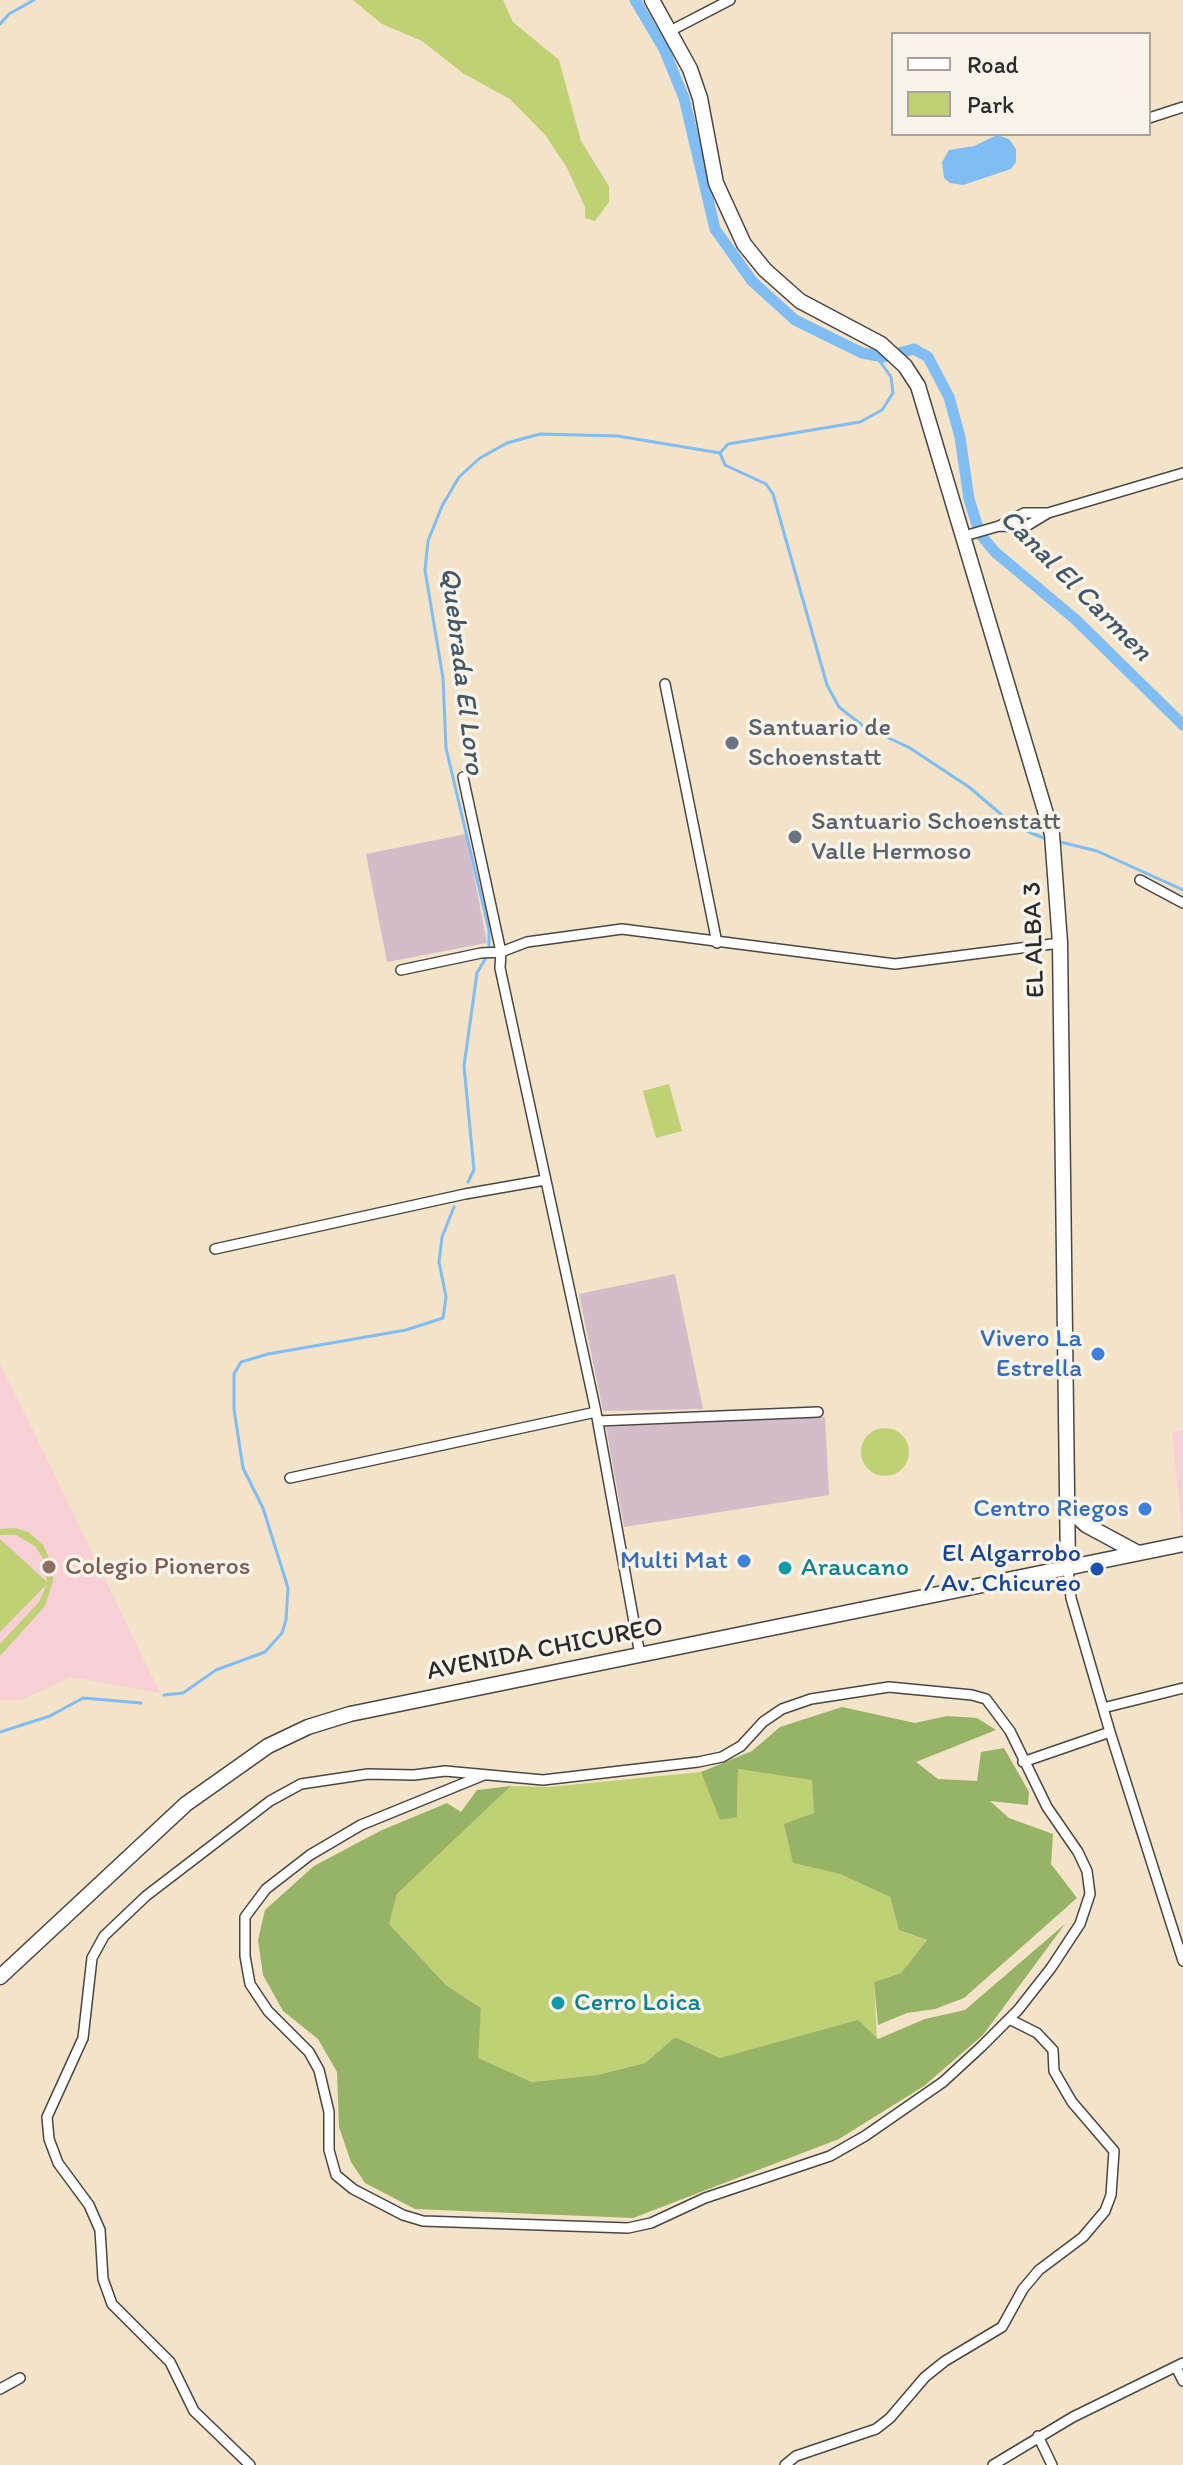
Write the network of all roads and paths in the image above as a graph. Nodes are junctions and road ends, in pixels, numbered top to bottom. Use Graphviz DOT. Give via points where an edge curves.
graph roads {
  1 [pos="652,0"];
  2 [pos="730,0"];
  3 [pos="672,30"];
  4 [pos="1183,107"];
  5 [pos="1151,117"];
  6 [pos="1183,473"];
  7 [pos="973,534"];
  8 [pos="665,684"];
  9 [pos="463,777"];
  10 [pos="1140,880"];
  11 [pos="1183,903"];
  12 [pos="717,943"];
  13 [pos="1060,943"];
  14 [pos="501,952"];
  15 [pos="401,970"];
  16 [pos="545,1180"];
  17 [pos="215,1249"];
  18 [pos="818,1412"];
  19 [pos="597,1416"];
  20 [pos="290,1478"];
  21 [pos="1068,1508"];
  22 [pos="1086,1525"];
  23 [pos="1068,1532"];
  24 [pos="1183,1544"];
  25 [pos="1139,1553"];
  26 [pos="1068,1569"];
  27 [pos="640,1655"];
  28 [pos="1183,1688"];
  29 [pos="1103,1708"];
  30 [pos="1110,1732"];
  31 [pos="1023,1762"];
  32 [pos="484,1775"];
  33 [pos="1183,1961"];
  34 [pos="0,1977"];
  35 [pos="1009,2019"];
  36 [pos="1179,2365"];
  37 [pos="20,2378"];
  38 [pos="1183,2381"];
  39 [pos="0,2389"];
  40 [pos="1038,2436"];
  41 [pos="250,2465"];
  42 [pos="785,2465"];
  43 [pos="993,2465"];
  44 [pos="1052,2465"];
  1 -- 3 [label="street, EL ALBA 3"];
  2 -- 3 [label="street"];
  3 -- 7 [label="street, EL ALBA 3" via="700,98 716,183 744,244 800,301 881,344 905,366 918,386"];
  4 -- 5 [label="street"];
  6 -- 7 [label="street" via="1048,513 1025,527 999,526"];
  7 -- 13 [label="street, EL ALBA 3" via="1054,839"];
  8 -- 12 [label="street"];
  9 -- 14 [label="street"];
  10 -- 11 [label="street"];
  12 -- 13 [label="street" via="895,964"];
  12 -- 14 [label="street" via="607,929 527,942"];
  13 -- 21 [label="street, EL ALBA 3"];
  14 -- 15 [label="street"];
  14 -- 16 [label="street" via="500,968"];
  16 -- 17 [label="street"];
  16 -- 19 [label="street"];
  18 -- 19 [label="street"];
  19 -- 20 [label="street"];
  19 -- 27 [label="street"];
  21 -- 22 [label="street"];
  21 -- 23 [label="street, EL ALBA 3"];
  22 -- 23 [label="street"];
  22 -- 25 [label="street"];
  23 -- 26 [label="street, EL ALBA 3"];
  24 -- 25 [label="street, AVENIDA CHICUREO"];
  25 -- 26 [label="street, AVENIDA CHICUREO"];
  26 -- 27 [label="street, AVENIDA CHICUREO"];
  26 -- 29 [label="street" via="1069,1591"];
  27 -- 34 [label="street, AVENIDA CHICUREO" via="350,1714 287,1736 186,1804"];
  28 -- 29 [label="street"];
  29 -- 30 [label="street"];
  30 -- 31 [label="street"];
  30 -- 33 [label="street"];
  31 -- 32 [label="street" via="1010,1731 986,1699 889,1687 782,1709 722,1757 543,1780"];
  31 -- 35 [label="street" via="1078,1852 1090,1894 1080,1924"];
  32 -- 35 [label="street" via="335,1840 266,1889 245,1917 250,1984 319,2070 336,2175 403,2215 459,2223 628,2228 651,2223 705,2198 830,2156 943,2082"];
  32 -- 41 [label="street" via="368,1774 301,1784 234,1827 146,1896 104,1936 92,1958 83,2038 47,2117 49,2139 100,2230 103,2279 112,2304 170,2362 194,2411"];
  35 -- 42 [label="street" via="1037,2033 1053,2050 1054,2071 1072,2102 1114,2151 1105,2211 1083,2237 1039,2270 1002,2327 935,2369 890,2418 876,2429 796,2456"];
  36 -- 38 [label="street"];
  36 -- 40 [label="street"];
  37 -- 39 [label="street"];
  40 -- 43 [label="street"];
  40 -- 44 [label="street"];
}
